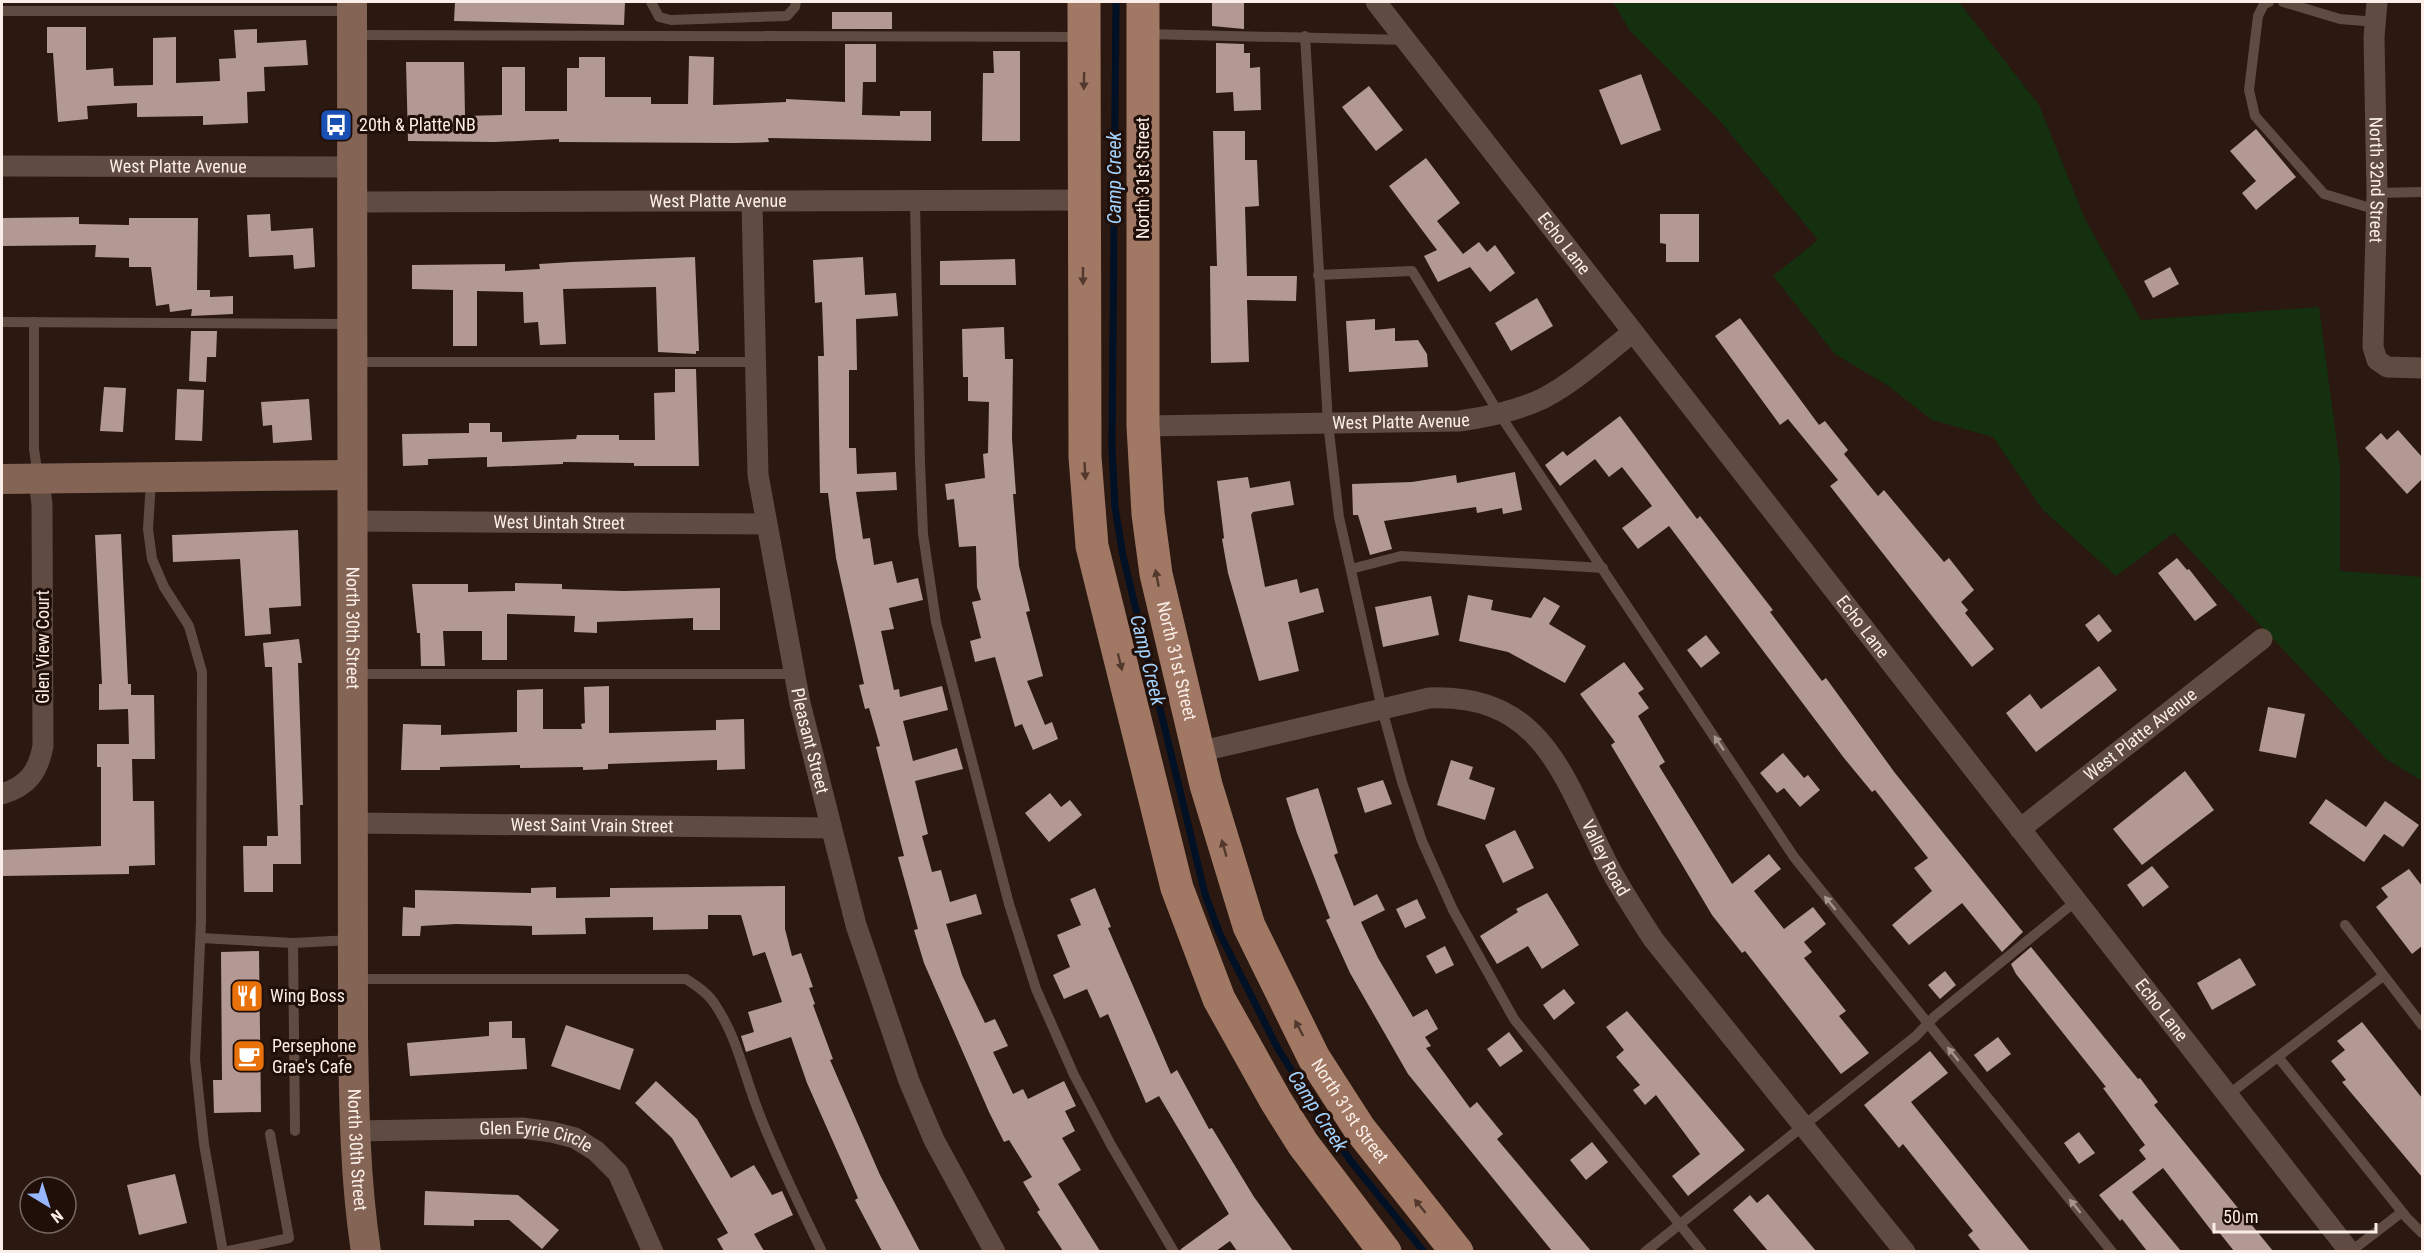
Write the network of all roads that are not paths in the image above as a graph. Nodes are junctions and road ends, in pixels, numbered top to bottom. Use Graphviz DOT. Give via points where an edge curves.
graph roads {
  1 [pos="651,2"];
  2 [pos="796,2"];
  3 [pos="1084,2"];
  4 [pos="1143,2"];
  5 [pos="1376,2"];
  6 [pos="2269,2"];
  7 [pos="2283,2"];
  8 [pos="2,11"];
  9 [pos="2377,12"];
  10 [pos="352,16"];
  11 [pos="1143,34"];
  12 [pos="1305,36"];
  13 [pos="1084,37"];
  14 [pos="1406,40"];
  15 [pos="2,166"];
  16 [pos="352,167"];
  17 [pos="2422,192"];
  18 [pos="1082,200"];
  19 [pos="915,201"];
  20 [pos="352,202"];
  21 [pos="752,202"];
  22 [pos="2377,202"];
  23 [pos="1318,275"];
  24 [pos="2,322"];
  25 [pos="34,322"];
  26 [pos="352,324"];
  27 [pos="1633,332"];
  28 [pos="352,362"];
  29 [pos="756,362"];
  30 [pos="2422,368"];
  31 [pos="1500,415"];
  32 [pos="1328,423"];
  33 [pos="1143,426"];
  34 [pos="352,475"];
  35 [pos="151,477"];
  36 [pos="39,478"];
  37 [pos="2,479"];
  38 [pos="352,521"];
  39 [pos="765,524"];
  40 [pos="1351,568"];
  41 [pos="1603,568"];
  42 [pos="2262,639"];
  43 [pos="354,674"];
  44 [pos="794,674"];
  45 [pos="1382,709"];
  46 [pos="1198,752"];
  47 [pos="2,794"];
  48 [pos="354,823"];
  49 [pos="831,828"];
  50 [pos="2020,829"];
  51 [pos="2076,901"];
  52 [pos="2345,925"];
  53 [pos="201,938"];
  54 [pos="352,940"];
  55 [pos="293,943"];
  56 [pos="2383,976"];
  57 [pos="353,979"];
  58 [pos="1928,1024"];
  59 [pos="2422,1025"];
  60 [pos="2278,1057"];
  61 [pos="2228,1095"];
  62 [pos="1803,1125"];
  63 [pos="295,1131"];
  64 [pos="355,1131"];
  65 [pos="270,1134"];
  66 [pos="2402,1212"];
  67 [pos="1679,1223"];
  68 [pos="2422,1233"];
  69 [pos="224,1251"];
  70 [pos="366,1251"];
  71 [pos="653,1251"];
  72 [pos="822,1251"];
  73 [pos="995,1251"];
  74 [pos="1174,1251"];
  75 [pos="1385,1251"];
  76 [pos="1457,1251"];
  77 [pos="1645,1251"];
  78 [pos="1702,1251"];
  79 [pos="1905,1251"];
  80 [pos="2112,1251"];
  81 [pos="2350,1251"];
  1 -- 2 [label="lane" via="659,17 671,20 787,16"];
  3 -- 13 [label="main road"];
  4 -- 11 [label="main road, North 31st Street"];
  5 -- 14 [label="street, Echo Lane"];
  6 -- 22 [label="lane" via="2258,16 2250,80 2255,116 2324,194"];
  7 -- 9 [label="lane" via="2340,19"];
  8 -- 10 [label="lane"];
  9 -- 22 [label="street, North 32nd Street"];
  10 -- 13 [label="lane"];
  10 -- 16 [label="main road, North 30th Street"];
  11 -- 12 [label="lane"];
  11 -- 33 [label="main road, North 31st Street"];
  12 -- 14 [label="lane"];
  12 -- 23 [label="lane"];
  13 -- 18 [label="main road, one-way"];
  14 -- 27 [label="street, Echo Lane"];
  15 -- 16 [label="street, West Platte Avenue"];
  16 -- 20 [label="main road, North 30th Street"];
  17 -- 22 [label="lane"];
  18 -- 19 [label="street, West Platte Avenue"];
  18 -- 75 [label="main road, one-way" via="1084,457 1092,546 1177,888 1219,999 1270,1092 1303,1144"];
  19 -- 21 [label="street, West Platte Avenue"];
  19 -- 74 [label="lane" via="921,498 936,622 1009,904 1036,989 1074,1075"];
  20 -- 21 [label="street, West Platte Avenue"];
  20 -- 26 [label="main road, North 30th Street"];
  21 -- 29 [label="street, Pleasant Street"];
  22 -- 30 [label="street, North 32nd Street" via="2373,347 2377,360 2387,367"];
  23 -- 31 [label="lane" via="1412,271"];
  23 -- 32 [label="lane"];
  24 -- 25 [label="lane"];
  25 -- 26 [label="lane"];
  25 -- 36 [label="lane" via="34,449"];
  26 -- 28 [label="main road, North 30th Street"];
  27 -- 31 [label="street, West Platte Avenue" via="1576,378 1543,398"];
  27 -- 50 [label="street, Echo Lane"];
  28 -- 29 [label="lane"];
  28 -- 34 [label="main road, North 30th Street"];
  29 -- 39 [label="street, Pleasant Street" via="756,440"];
  31 -- 32 [label="street, West Platte Avenue" via="1459,422"];
  31 -- 41 [label="lane"];
  32 -- 33 [label="street, West Platte Avenue"];
  32 -- 40 [label="lane" via="1339,517"];
  46 -- 33 [label="main road, North 31st Street, one-way" via="1156,574"];
  34 -- 35 [label="main road"];
  34 -- 38 [label="main road, North 30th Street"];
  35 -- 36 [label="main road"];
  35 -- 53 [label="lane" via="148,529 152,559 164,587 189,626 202,672"];
  36 -- 37 [label="main road"];
  36 -- 47 [label="street, Glen View Court" via="43,746 39,765 30,780"];
  38 -- 39 [label="street, West Uintah Street"];
  38 -- 43 [label="main road, North 30th Street"];
  39 -- 44 [label="street, Pleasant Street"];
  40 -- 41 [label="lane" via="1401,556"];
  40 -- 45 [label="lane"];
  58 -- 41 [label="lane, one-way" via="1794,857"];
  42 -- 50 [label="street, West Platte Avenue"];
  43 -- 44 [label="lane"];
  43 -- 48 [label="main road, North 30th Street"];
  44 -- 49 [label="street, Pleasant Street"];
  45 -- 46 [label="street, Valley Road"];
  45 -- 62 [label="street, Valley Road" via="1456,696 1507,712 1527,727 1545,746 1568,782 1622,892 1653,939"];
  45 -- 67 [label="lane" via="1422,841 1483,966 1514,1019"];
  76 -- 46 [label="main road, North 31st Street, one-way" via="1359,1128 1314,1058 1250,927 1229,867"];
  48 -- 49 [label="street, West Saint Vrain Street"];
  48 -- 54 [label="main road, North 30th Street"];
  49 -- 73 [label="street, Pleasant Street" via="856,925 909,1081 934,1140"];
  50 -- 51 [label="street, Echo Lane"];
  51 -- 58 [label="lane"];
  51 -- 61 [label="street, Echo Lane"];
  52 -- 56 [label="lane"];
  53 -- 55 [label="lane"];
  53 -- 69 [label="lane" via="195,1059 204,1144"];
  54 -- 55 [label="lane"];
  54 -- 57 [label="main road, North 30th Street"];
  55 -- 63 [label="lane"];
  56 -- 59 [label="lane"];
  56 -- 60 [label="lane"];
  57 -- 64 [label="main road, North 30th Street"];
  57 -- 72 [label="lane" via="686,979 708,996 726,1023 788,1182"];
  58 -- 62 [label="lane"];
  80 -- 58 [label="lane, one-way"];
  60 -- 61 [label="lane"];
  60 -- 66 [label="lane"];
  61 -- 81 [label="street, Echo Lane"];
  62 -- 67 [label="lane"];
  62 -- 79 [label="street, Valley Road"];
  64 -- 70 [label="main road, North 30th Street"];
  64 -- 71 [label="street, Glen Eyrie Circle" via="522,1128 575,1138 596,1151 618,1173"];
  65 -- 69 [label="lane" via="289,1238"];
  66 -- 68 [label="lane"];
  66 -- 81 [label="lane"];
  67 -- 77 [label="lane"];
  67 -- 78 [label="lane"];
}
